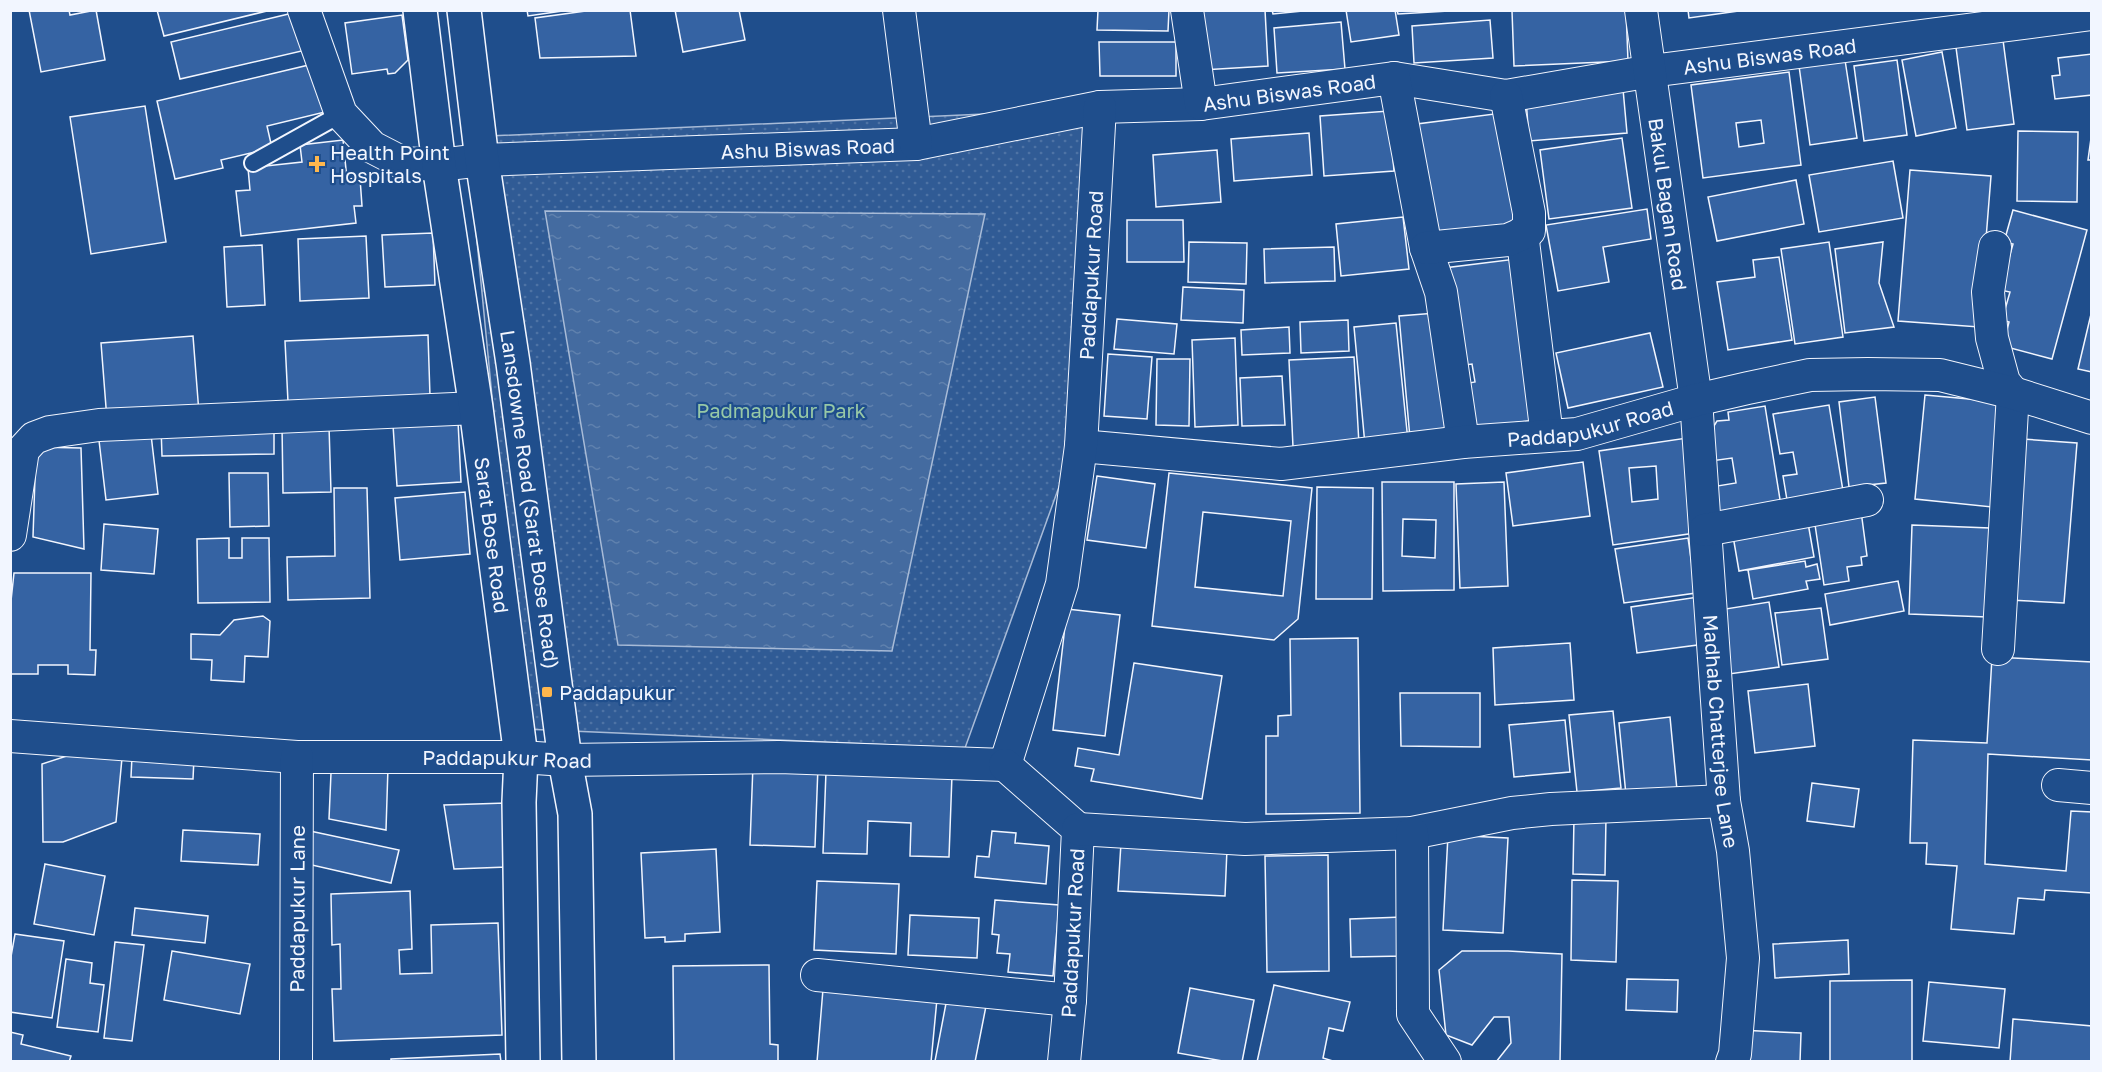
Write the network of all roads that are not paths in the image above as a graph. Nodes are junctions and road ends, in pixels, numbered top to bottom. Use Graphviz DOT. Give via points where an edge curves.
graph roads {
  1 [pos="304,10"];
  2 [pos="420,10"];
  3 [pos="464,10"];
  4 [pos="898,10"];
  5 [pos="1187,10"];
  6 [pos="1641,10"];
  7 [pos="2091,14"];
  8 [pos="1651,72"];
  9 [pos="1394,78"];
  10 [pos="1506,96"];
  11 [pos="1201,104"];
  12 [pos="1100,107"];
  13 [pos="341,114"];
  14 [pos="916,144"];
  15 [pos="482,160"];
  16 [pos="254,163"];
  17 [pos="440,165"];
  18 [pos="1522,233"];
  19 [pos="1995,247"];
  20 [pos="1426,248"];
  21 [pos="2013,393"];
  22 [pos="1696,400"];
  23 [pos="476,408"];
  24 [pos="2091,418"];
  25 [pos="1546,436"];
  26 [pos="1462,442"];
  27 [pos="1080,446"];
  28 [pos="1867,500"];
  29 [pos="1705,530"];
  30 [pos="10,535"];
  31 [pos="1998,649"];
  32 [pos="10,736"];
  33 [pos="297,757"];
  34 [pos="521,757"];
  35 [pos="565,760"];
  36 [pos="1005,765"];
  37 [pos="2058,785"];
  38 [pos="2091,788"];
  39 [pos="1724,801"];
  40 [pos="1078,830"];
  41 [pos="1412,833"];
  42 [pos="817,975"];
  43 [pos="1070,1000"];
  44 [pos="296,1062"];
  45 [pos="524,1062"];
  46 [pos="579,1062"];
  47 [pos="1064,1062"];
  48 [pos="1445,1062"];
  49 [pos="1732,1062"];
  1 -- 13 [label="street"];
  2 -- 17 [label="main road, Sarat Bose Road"];
  3 -- 15 [label="main road, Lansdowne Road (Sarat Bose Road)"];
  4 -- 14 [label="street"];
  5 -- 11 [label="street"];
  6 -- 8 [label="street, Bakul Bagan Road"];
  7 -- 8 [label="street, Ashu Biswas Road"];
  8 -- 10 [label="street, Ashu Biswas Road"];
  8 -- 22 [label="street, Bakul Bagan Road"];
  9 -- 10 [label="street, Ashu Biswas Road"];
  9 -- 11 [label="street, Ashu Biswas Road"];
  9 -- 20 [label="street"];
  10 -- 18 [label="street" via="1529,213 1529,231"];
  11 -- 12 [label="street, Ashu Biswas Road"];
  12 -- 14 [label="street, Ashu Biswas Road"];
  12 -- 27 [label="street, Paddapukur Road"];
  13 -- 16 [label="lane"];
  13 -- 17 [label="street, Ashu Biswas Road" via="372,147 393,158 403,163"];
  14 -- 15 [label="street, Ashu Biswas Road"];
  15 -- 17 [label="street, Ashu Biswas Road"];
  15 -- 35 [label="main road, Lansdowne Road (Sarat Bose Road)"];
  17 -- 23 [label="main road, Sarat Bose Road"];
  18 -- 20 [label="street" via="1508,240"];
  18 -- 25 [label="street"];
  19 -- 21 [label="street" via="1988,292 1992,338 2004,382"];
  20 -- 26 [label="street" via="1441,292"];
  21 -- 22 [label="street, Paddapukur Road" via="1940,375 1810,375"];
  21 -- 24 [label="street, Paddapukur Road"];
  21 -- 31 [label="street"];
  22 -- 25 [label="street, Paddapukur Road" via="1577,435"];
  22 -- 29 [label="street, Madhab Chatterjee Lane"];
  23 -- 30 [label="street" via="99,425 50,432 34,438 23,450"];
  23 -- 34 [label="main road, Sarat Bose Road"];
  25 -- 26 [label="street, Paddapukur Road"];
  26 -- 27 [label="street, Paddapukur Road" via="1281,464"];
  27 -- 36 [label="street, Paddapukur Road" via="1062,584"];
  28 -- 29 [label="street"];
  29 -- 39 [label="street, Madhab Chatterjee Lane"];
  32 -- 33 [label="street, Paddapukur Road"];
  33 -- 34 [label="street, Paddapukur Road"];
  33 -- 44 [label="street, Paddapukur Lane"];
  34 -- 35 [label="street, Paddapukur Road"];
  34 -- 45 [label="main road, Sarat Bose Road"];
  35 -- 36 [label="street, Paddapukur Road" via="779,757"];
  35 -- 46 [label="main road, Lansdowne Road (Sarat Bose Road)" via="575,814"];
  36 -- 40 [label="street, Paddapukur Road"];
  37 -- 38 [label="street"];
  39 -- 41 [label="street" via="1551,809"];
  39 -- 49 [label="street, Madhab Chatterjee Lane" via="1743,958"];
  40 -- 41 [label="street" via="1245,839"];
  40 -- 43 [label="street, Paddapukur Road"];
  41 -- 48 [label="street" via="1413,1014"];
  42 -- 43 [label="street"];
  43 -- 47 [label="street, Paddapukur Road"];
}
